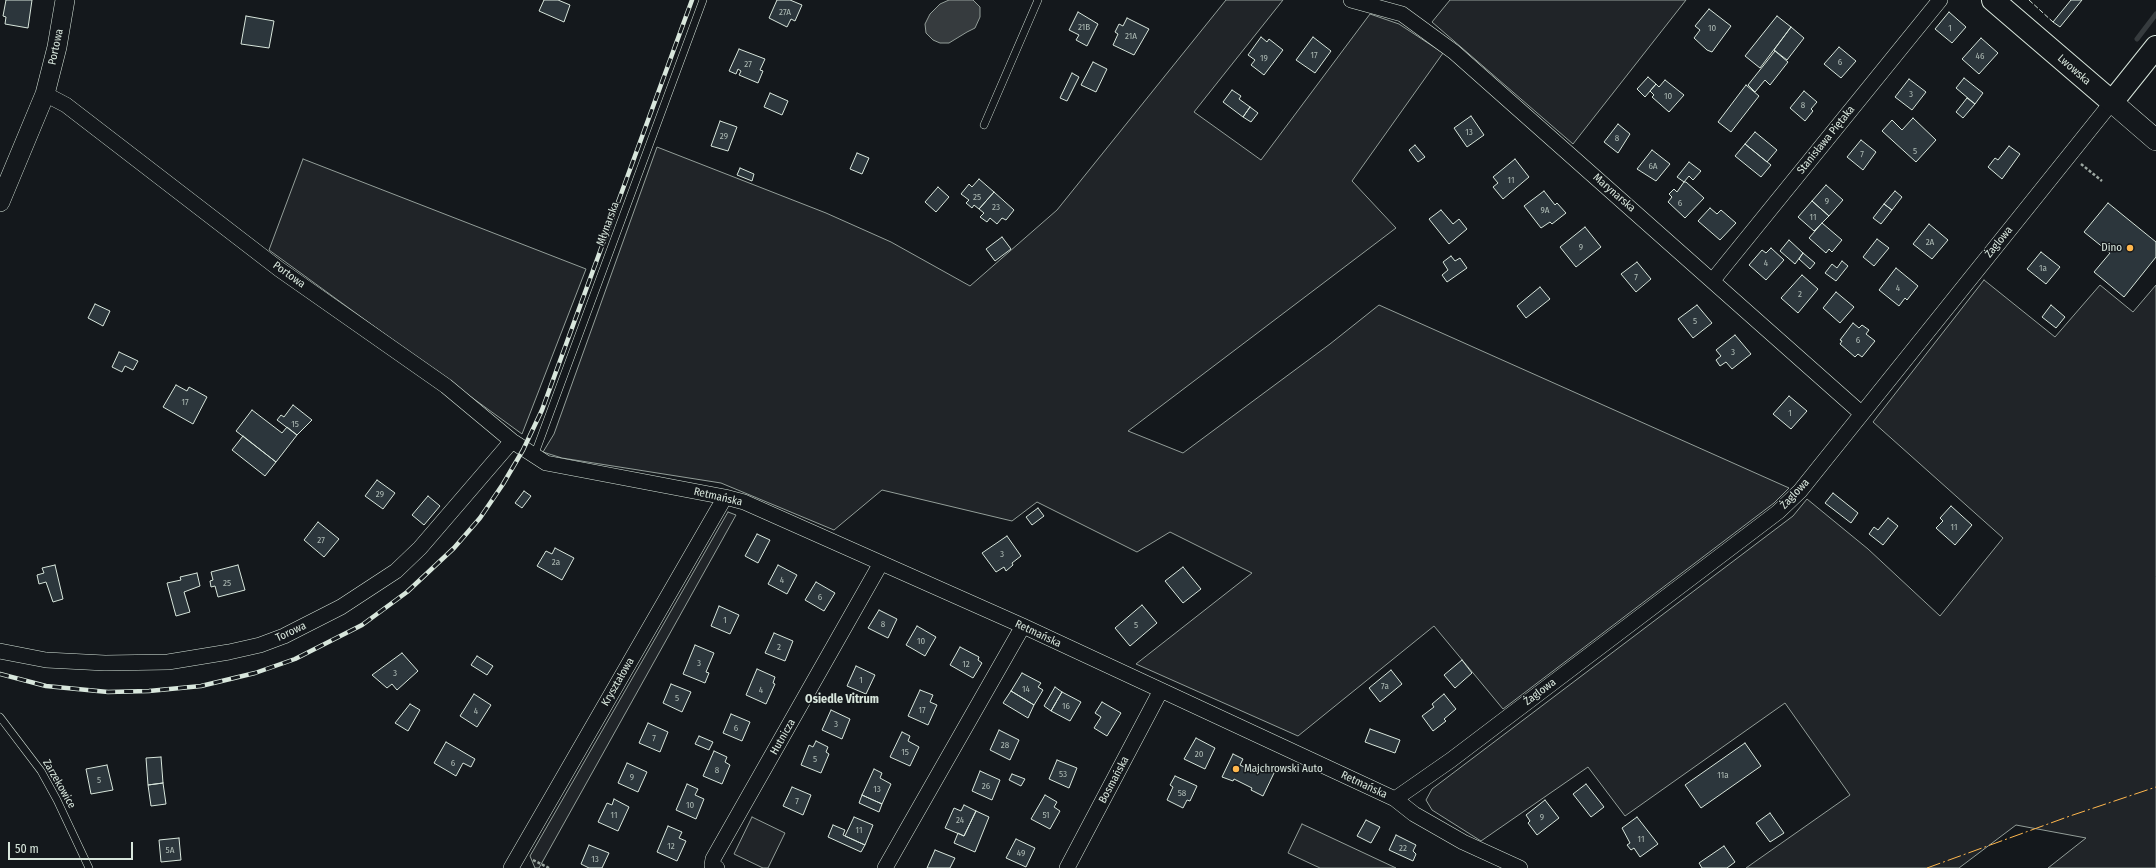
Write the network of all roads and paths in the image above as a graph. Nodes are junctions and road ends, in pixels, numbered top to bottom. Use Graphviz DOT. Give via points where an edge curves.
graph roads {
  1 [pos="64,0"];
  2 [pos="703,0"];
  3 [pos="1038,0"];
  4 [pos="1351,0"];
  5 [pos="1940,0"];
  6 [pos="1993,0"];
  7 [pos="2156,46"];
  8 [pos="45,94"];
  9 [pos="2112,102"];
  10 [pos="984,125"];
  11 [pos="2156,140"];
  12 [pos="2079,162"];
  13 [pos="2102,181"];
  14 [pos="0,202"];
  15 [pos="1713,280"];
  16 [pos="1861,413"];
  17 [pos="512,441"];
  18 [pos="534,456"];
  19 [pos="725,497"];
  20 [pos="881,563"];
  21 [pos="1023,626"];
  22 [pos="0,651"];
  23 [pos="1160,692"];
  24 [pos="0,717"];
  25 [pos="1396,799"];
  26 [pos="713,867"];
  27 [pos="89,868"];
  28 [pos="511,868"];
  29 [pos="885,868"];
  30 [pos="1067,868"];
  31 [pos="1520,868"];
  1 -- 8 [label="street, Portowa" via="57,47"];
  2 -- 18 [label="lane, Młynarska"];
  3 -- 10 [label="lane"];
  4 -- 15 [label="street, Marynarska" via="1402,14 1454,52"];
  5 -- 15 [label="street, Stanisława Piętaka"];
  6 -- 9 [label="main road, Lwowska"];
  7 -- 9 [label="main road"];
  8 -- 14 [label="street, Portowa"];
  8 -- 17 [label="street, Portowa" via="66,105 280,269 446,386"];
  9 -- 11 [label="main road, Lwowska"];
  9 -- 16 [label="street, Żaglowa"];
  12 -- 13 [label="path"];
  15 -- 16 [label="street, Marynarska"];
  16 -- 25 [label="street, Żaglowa" via="1800,490 1778,512"];
  17 -- 18 [label="street, Portowa"];
  17 -- 22 [label="street, Torowa" via="420,548 396,571 341,607 284,636 229,652 168,662 104,664 46,660"];
  18 -- 19 [label="street, Retmańska" via="557,466"];
  19 -- 20 [label="street, Retmańska" via="744,502"];
  19 -- 28 [label="street, Kryształowa"];
  20 -- 21 [label="street, Retmańska"];
  20 -- 26 [label="street, Hutnicza" via="713,859"];
  21 -- 23 [label="street, Retmańska"];
  21 -- 29 [label="street"];
  23 -- 25 [label="street, Retmańska"];
  23 -- 30 [label="street, Bosmańska"];
  24 -- 27 [label="lane, Zarzekowice" via="41,772"];
  25 -- 31 [label="street, Retmańska" via="1414,814 1463,842"];
}
